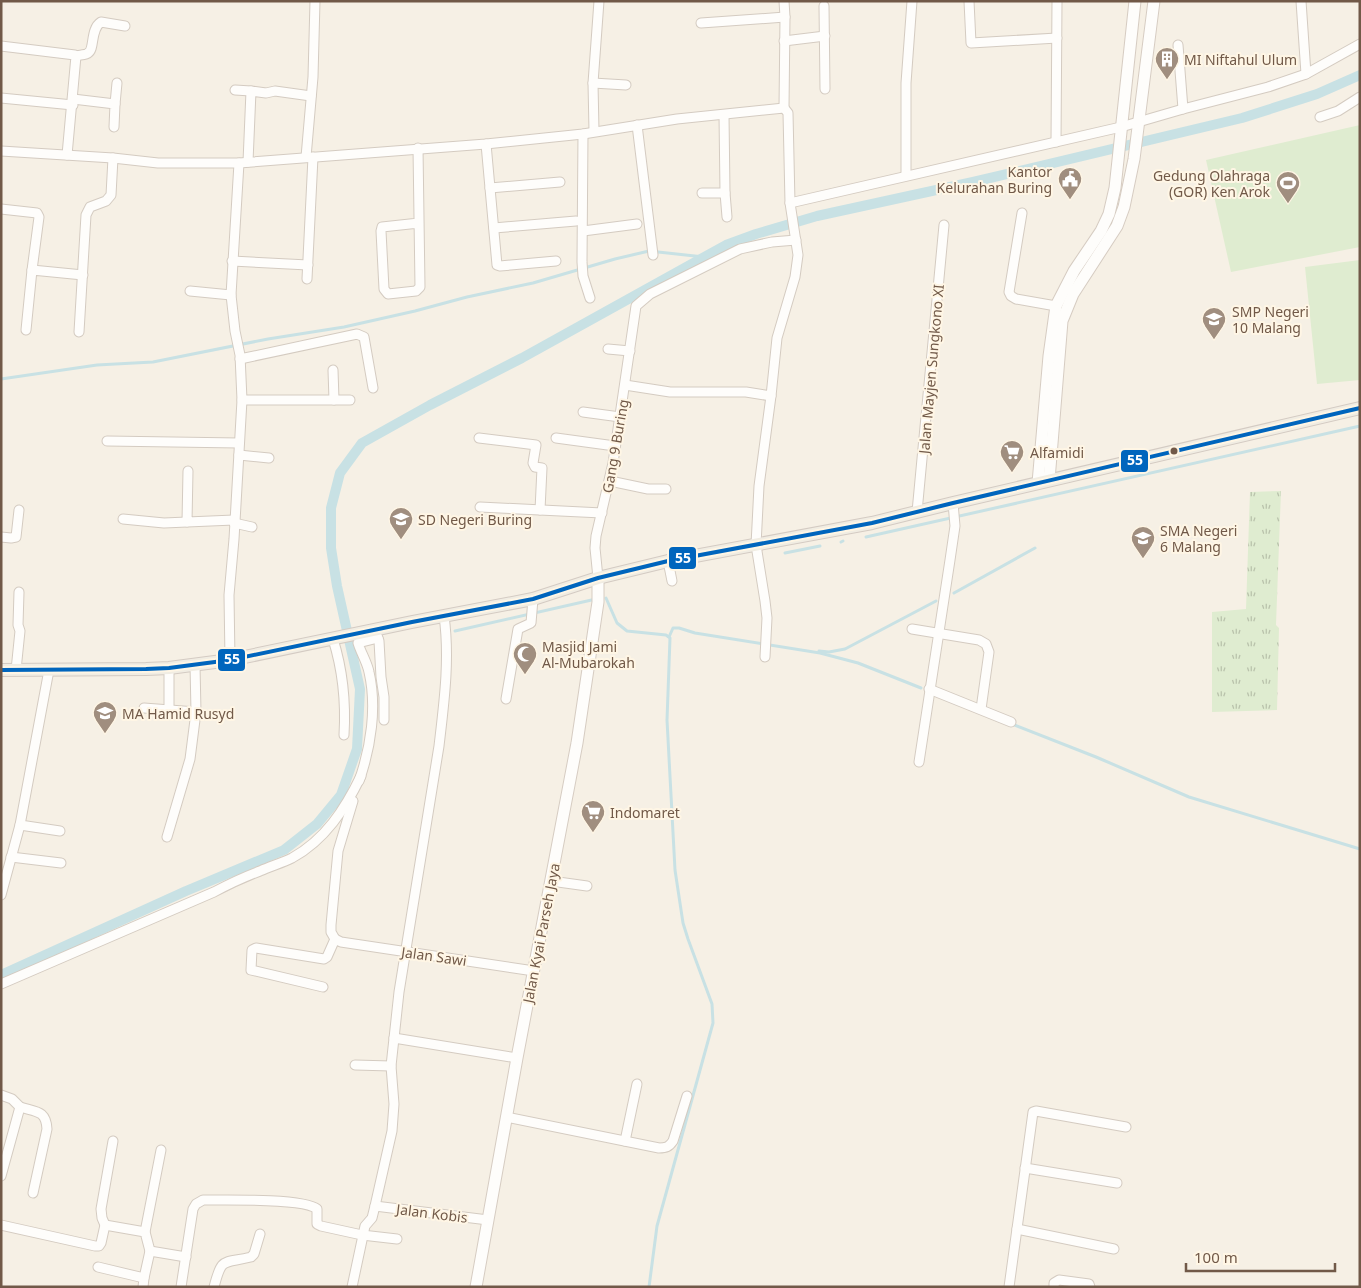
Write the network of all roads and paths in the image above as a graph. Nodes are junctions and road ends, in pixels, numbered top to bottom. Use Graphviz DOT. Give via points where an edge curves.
graph roads {
  1 [pos="315,1"];
  2 [pos="599,1"];
  3 [pos="784,1"];
  4 [pos="912,1"];
  5 [pos="969,1"];
  6 [pos="1057,1"];
  7 [pos="1135,1"];
  8 [pos="1154,1"];
  9 [pos="1301,1"];
  10 [pos="824,6"];
  11 [pos="785,18"];
  12 [pos="701,23"];
  13 [pos="125,26"];
  14 [pos="825,36"];
  15 [pos="1057,38"];
  16 [pos="784,41"];
  17 [pos="1360,44"];
  18 [pos="1178,45"];
  19 [pos="1,46"];
  20 [pos="76,56"];
  21 [pos="1306,74"];
  22 [pos="117,83"];
  23 [pos="592,83"];
  24 [pos="626,85"];
  25 [pos="825,89"];
  26 [pos="235,90"];
  27 [pos="251,91"];
  28 [pos="311,96"];
  29 [pos="1360,97"];
  30 [pos="1,98"];
  31 [pos="73,102"];
  32 [pos="115,104"];
  33 [pos="784,108"];
  34 [pos="1183,109"];
  35 [pos="724,115"];
  36 [pos="1320,117"];
  37 [pos="636,125"];
  38 [pos="1139,126"];
  39 [pos="114,128"];
  40 [pos="1121,130"];
  41 [pos="594,131"];
  42 [pos="583,134"];
  43 [pos="1056,142"];
  44 [pos="486,144"];
  45 [pos="418,148"];
  46 [pos="1,151"];
  47 [pos="67,155"];
  48 [pos="310,157"];
  49 [pos="113,158"];
  50 [pos="243,163"];
  51 [pos="906,175"];
  52 [pos="560,182"];
  53 [pos="490,188"];
  54 [pos="702,193"];
  55 [pos="725,193"];
  56 [pos="790,206"];
  57 [pos="1,208"];
  58 [pos="1022,213"];
  59 [pos="727,217"];
  60 [pos="576,222"];
  61 [pos="419,223"];
  62 [pos="637,224"];
  63 [pos="944,225"];
  64 [pos="494,228"];
  65 [pos="583,231"];
  66 [pos="796,239"];
  67 [pos="652,251"];
  68 [pos="556,261"];
  69 [pos="232,262"];
  70 [pos="308,265"];
  71 [pos="32,270"];
  72 [pos="83,275"];
  73 [pos="307,279"];
  74 [pos="190,292"];
  75 [pos="231,295"];
  76 [pos="590,298"];
  77 [pos="1056,306"];
  78 [pos="26,330"];
  79 [pos="79,332"];
  80 [pos="608,349"];
  81 [pos="630,351"];
  82 [pos="240,357"];
  83 [pos="334,370"];
  84 [pos="625,385"];
  85 [pos="373,388"];
  86 [pos="771,396"];
  87 [pos="242,400"];
  88 [pos="334,400"];
  89 [pos="350,400"];
  90 [pos="1360,408"];
  91 [pos="583,412"];
  92 [pos="620,417"];
  93 [pos="479,438"];
  94 [pos="556,438"];
  95 [pos="107,441"];
  96 [pos="239,443"];
  97 [pos="615,446"];
  98 [pos="239,455"];
  99 [pos="269,458"];
  100 [pos="188,471"];
  101 [pos="610,481"];
  102 [pos="1043,482"];
  103 [pos="666,489"];
  104 [pos="480,507"];
  105 [pos="954,507"];
  106 [pos="19,510"];
  107 [pos="540,510"];
  108 [pos="917,512"];
  109 [pos="602,513"];
  110 [pos="123,520"];
  111 [pos="187,522"];
  112 [pos="234,522"];
  113 [pos="252,527"];
  114 [pos="1,537"];
  115 [pos="758,554"];
  116 [pos="598,578"];
  117 [pos="19,592"];
  118 [pos="533,608"];
  119 [pos="445,624"];
  120 [pos="912,629"];
  121 [pos="939,633"];
  122 [pos="335,638"];
  123 [pos="358,640"];
  124 [pos="378,640"];
  125 [pos="765,657"];
  126 [pos="230,660"];
  127 [pos="195,664"];
  128 [pos="168,668"];
  129 [pos="1,670"];
  130 [pos="16,670"];
  131 [pos="49,670"];
  132 [pos="929,689"];
  133 [pos="506,699"];
  134 [pos="144,708"];
  135 [pos="168,709"];
  136 [pos="981,709"];
  137 [pos="196,712"];
  138 [pos="384,720"];
  139 [pos="1011,722"];
  140 [pos="344,735"];
  141 [pos="919,762"];
  142 [pos="361,776"];
  143 [pos="20,825"];
  144 [pos="60,831"];
  145 [pos="166,837"];
  146 [pos="11,857"];
  147 [pos="61,862"];
  148 [pos="551,881"];
  149 [pos="3,885"];
  150 [pos="587,886"];
  151 [pos="1,896"];
  152 [pos="335,939"];
  153 [pos="406,952"];
  154 [pos="534,971"];
  155 [pos="1,984"];
  156 [pos="323,988"];
  157 [pos="394,1038"];
  158 [pos="517,1058"];
  159 [pos="355,1065"];
  160 [pos="391,1066"];
  161 [pos="637,1084"];
  162 [pos="1,1095"];
  163 [pos="687,1096"];
  164 [pos="20,1108"];
  165 [pos="506,1116"];
  166 [pos="1126,1127"];
  167 [pos="113,1141"];
  168 [pos="625,1141"];
  169 [pos="161,1150"];
  170 [pos="1025,1168"];
  171 [pos="1,1176"];
  172 [pos="1117,1183"];
  173 [pos="34,1193"];
  174 [pos="375,1206"];
  175 [pos="488,1220"];
  176 [pos="1,1225"];
  177 [pos="105,1225"];
  178 [pos="1017,1229"];
  179 [pos="144,1232"];
  180 [pos="260,1234"];
  181 [pos="362,1235"];
  182 [pos="397,1239"];
  183 [pos="1114,1249"];
  184 [pos="150,1251"];
  185 [pos="186,1257"];
  186 [pos="98,1267"];
  187 [pos="144,1282"];
  188 [pos="181,1287"];
  189 [pos="214,1287"];
  190 [pos="352,1287"];
  191 [pos="476,1287"];
  192 [pos="1009,1287"];
  193 [pos="1054,1287"];
  194 [pos="1090,1287"];
  1 -- 28 [label="street"];
  2 -- 23 [label="street"];
  3 -- 11 [label="street"];
  4 -- 51 [label="street" via="906,83"];
  5 -- 15 [label="street" via="971,43"];
  6 -- 15 [label="street"];
  7 -- 40 [label="main road"];
  8 -- 38 [label="main road"];
  9 -- 21 [label="street"];
  10 -- 14 [label="street"];
  11 -- 12 [label="street"];
  11 -- 16 [label="street"];
  13 -- 20 [label="street" via="100,22 94,31 92,48 88,53"];
  14 -- 16 [label="street"];
  14 -- 25 [label="street"];
  15 -- 43 [label="street"];
  16 -- 33 [label="street"];
  17 -- 21 [label="street"];
  18 -- 34 [label="street"];
  19 -- 20 [label="street"];
  20 -- 31 [label="street"];
  21 -- 34 [label="street"];
  22 -- 32 [label="street"];
  23 -- 24 [label="street"];
  23 -- 41 [label="street"];
  26 -- 27 [label="street"];
  27 -- 28 [label="street"];
  27 -- 50 [label="street"];
  28 -- 48 [label="street"];
  29 -- 36 [label="street" via="1338,111"];
  30 -- 31 [label="street"];
  31 -- 32 [label="street"];
  31 -- 47 [label="street"];
  32 -- 39 [label="street"];
  33 -- 35 [label="street"];
  33 -- 56 [label="street" via="788,113"];
  34 -- 38 [label="street"];
  35 -- 37 [label="street"];
  35 -- 55 [label="street"];
  37 -- 41 [label="street"];
  37 -- 67 [label="street"];
  38 -- 40 [label="street"];
  38 -- 102 [label="main road" via="1124,207 1117,226 1072,294 1062,321"];
  40 -- 43 [label="street"];
  40 -- 77 [label="main road" via="1109,214"];
  41 -- 42 [label="street"];
  42 -- 44 [label="street"];
  42 -- 65 [label="street"];
  43 -- 51 [label="street"];
  44 -- 45 [label="street"];
  44 -- 53 [label="street"];
  45 -- 48 [label="street"];
  45 -- 61 [label="street"];
  46 -- 47 [label="street"];
  47 -- 49 [label="street"];
  48 -- 50 [label="street"];
  48 -- 70 [label="street"];
  49 -- 50 [label="street" via="158,163"];
  49 -- 72 [label="street" via="109,199 90,207 86,215"];
  50 -- 69 [label="street"];
  51 -- 56 [label="street"];
  52 -- 53 [label="street"];
  53 -- 64 [label="street"];
  54 -- 55 [label="street"];
  55 -- 59 [label="street"];
  56 -- 66 [label="street"];
  57 -- 71 [label="street" via="37,213 39,217"];
  58 -- 77 [label="street" via="1009,292 1016,299"];
  60 -- 64 [label="street"];
  61 -- 61 [label="street" via="382,227 380,231 384,289 388,294 419,290"];
  62 -- 65 [label="street"];
  63 -- 108 [label="street, Jalan Mayjen Sungkono XI"];
  64 -- 68 [label="street" via="498,265"];
  65 -- 76 [label="street" via="582,262"];
  66 -- 81 [label="street, Gang 9 Buring" via="740,249 650,294 636,306"];
  66 -- 86 [label="street" via="795,277 777,338"];
  69 -- 70 [label="street"];
  69 -- 75 [label="street"];
  70 -- 73 [label="street"];
  71 -- 72 [label="street"];
  71 -- 78 [label="street"];
  72 -- 79 [label="street"];
  74 -- 75 [label="street"];
  75 -- 82 [label="street"];
  77 -- 102 [label="main road" via="1048,356"];
  80 -- 81 [label="street"];
  81 -- 84 [label="street, Gang 9 Buring"];
  82 -- 85 [label="street" via="362,335"];
  82 -- 87 [label="street"];
  83 -- 88 [label="street"];
  84 -- 86 [label="street" via="670,392 746,392"];
  84 -- 92 [label="street, Gang 9 Buring"];
  86 -- 115 [label="street" via="759,486"];
  87 -- 88 [label="street"];
  87 -- 96 [label="street"];
  88 -- 89 [label="street"];
  90 -- 102 [label="main road"];
  91 -- 92 [label="street"];
  92 -- 97 [label="street, Gang 9 Buring"];
  93 -- 107 [label="street" via="536,445 533,463 535,467 542,468"];
  94 -- 97 [label="street"];
  95 -- 96 [label="street"];
  96 -- 98 [label="street"];
  97 -- 101 [label="street, Gang 9 Buring"];
  98 -- 99 [label="street"];
  98 -- 112 [label="street"];
  100 -- 111 [label="street"];
  101 -- 103 [label="street" via="648,489"];
  101 -- 109 [label="street, Gang 9 Buring"];
  102 -- 105 [label="main road"];
  104 -- 107 [label="street"];
  105 -- 108 [label="main road"];
  105 -- 121 [label="street" via="955,526"];
  106 -- 114 [label="street" via="16,537"];
  107 -- 109 [label="street"];
  108 -- 115 [label="main road" via="830,532"];
  109 -- 116 [label="street, Gang 9 Buring" via="595,548"];
  110 -- 111 [label="street"];
  111 -- 112 [label="street"];
  112 -- 113 [label="street"];
  112 -- 126 [label="street" via="229,595"];
  115 -- 116 [label="main road" via="670,572"];
  115 -- 125 [label="street" via="765,601"];
  116 -- 118 [label="main road"];
  116 -- 148 [label="main road, Jalan Kyai Parseh Jaya" via="598,602 578,734"];
  117 -- 130 [label="street"];
  118 -- 119 [label="main road"];
  118 -- 133 [label="street" via="531,623 518,629"];
  119 -- 124 [label="main road"];
  119 -- 153 [label="street" via="445,686 439,746"];
  120 -- 121 [label="street"];
  121 -- 132 [label="street"];
  121 -- 136 [label="street" via="986,644 989,652"];
  122 -- 123 [label="main road"];
  122 -- 126 [label="main road"];
  122 -- 140 [label="street" via="344,683"];
  123 -- 124 [label="main road"];
  123 -- 142 [label="street" via="369,670 373,708"];
  124 -- 138 [label="street"];
  126 -- 127 [label="main road"];
  127 -- 128 [label="main road"];
  127 -- 137 [label="street"];
  128 -- 131 [label="main road"];
  128 -- 135 [label="street"];
  129 -- 130 [label="main road"];
  130 -- 131 [label="main road"];
  131 -- 143 [label="street"];
  132 -- 136 [label="street"];
  132 -- 141 [label="street"];
  134 -- 135 [label="street"];
  135 -- 137 [label="street"];
  136 -- 139 [label="street"];
  137 -- 145 [label="street" via="190,759"];
  142 -- 152 [label="street" via="338,851 331,925"];
  142 -- 155 [label="street" via="337,818 313,844 291,859"];
  143 -- 144 [label="street"];
  143 -- 146 [label="street"];
  146 -- 147 [label="street"];
  146 -- 149 [label="street"];
  148 -- 150 [label="street"];
  148 -- 154 [label="main road, Jalan Kyai Parseh Jaya"];
  149 -- 151 [label="street"];
  152 -- 153 [label="street, Jalan Sawi"];
  152 -- 156 [label="street" via="324,959 252,950 251,970"];
  153 -- 154 [label="street, Jalan Sawi"];
  153 -- 157 [label="street"];
  154 -- 158 [label="main road, Jalan Kyai Parseh Jaya"];
  157 -- 158 [label="street"];
  157 -- 160 [label="street"];
  158 -- 165 [label="main road, Jalan Kyai Parseh Jaya"];
  159 -- 160 [label="street"];
  160 -- 174 [label="street" via="392,1131"];
  161 -- 168 [label="street"];
  162 -- 164 [label="street" via="12,1099"];
  163 -- 168 [label="street" via="670,1146 659,1148"];
  164 -- 171 [label="street"];
  164 -- 173 [label="street" via="39,1112 46,1119"];
  165 -- 168 [label="street"];
  165 -- 175 [label="main road, Jalan Kyai Parseh Jaya"];
  166 -- 170 [label="street" via="1033,1112"];
  167 -- 177 [label="street" via="101,1209"];
  169 -- 179 [label="street"];
  170 -- 172 [label="street"];
  170 -- 178 [label="street"];
  174 -- 175 [label="street, Jalan Kobis"];
  174 -- 181 [label="street"];
  175 -- 191 [label="main road, Jalan Kyai Parseh Jaya"];
  176 -- 177 [label="street" via="95,1246 101,1243"];
  177 -- 179 [label="street"];
  178 -- 183 [label="street"];
  178 -- 192 [label="street"];
  179 -- 184 [label="street"];
  180 -- 189 [label="street" via="251,1257 219,1268"];
  181 -- 182 [label="street"];
  181 -- 185 [label="street" via="317,1224 317,1209 310,1205 263,1200 203,1200 194,1208"];
  181 -- 190 [label="street"];
  184 -- 185 [label="street"];
  184 -- 187 [label="street"];
  185 -- 188 [label="street"];
  186 -- 187 [label="street"];
  193 -- 194 [label="street" via="1054,1283 1060,1280 1089,1284"];
}
